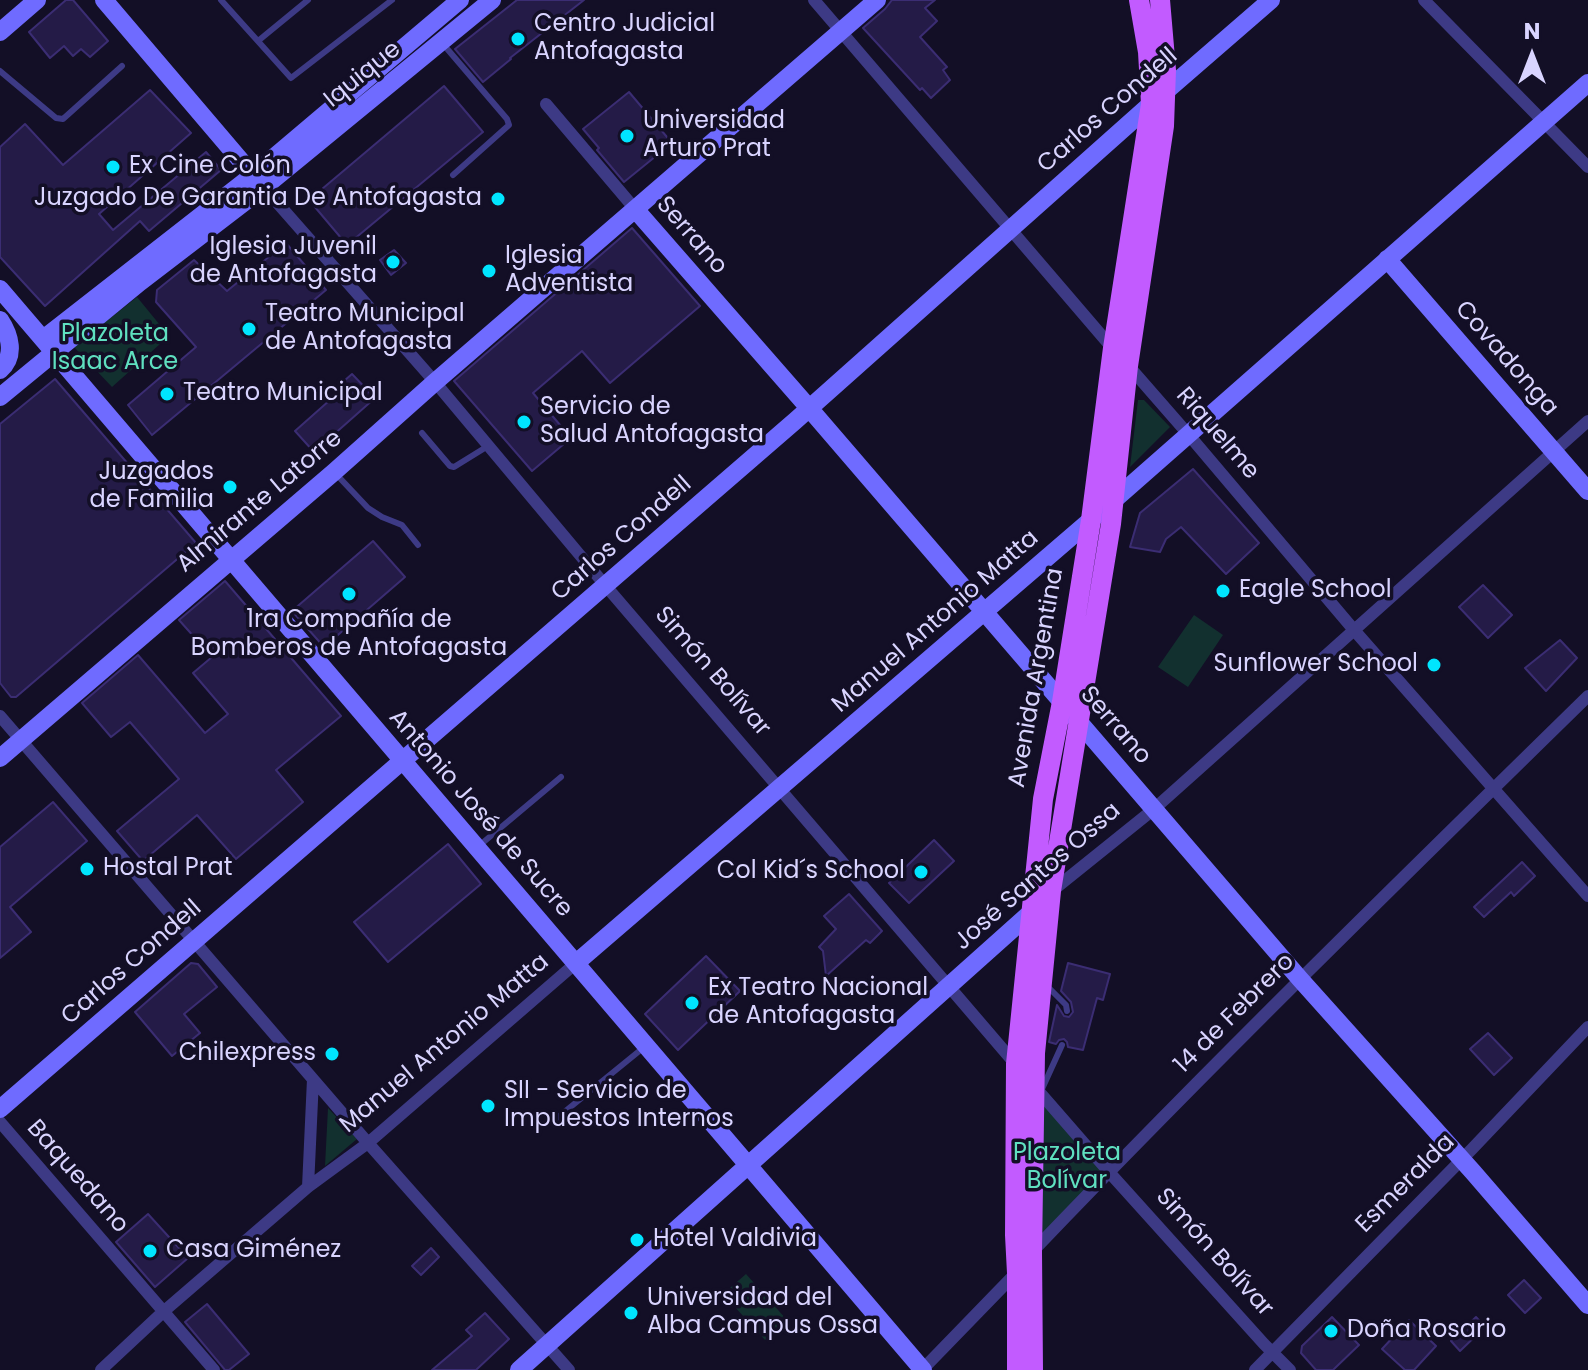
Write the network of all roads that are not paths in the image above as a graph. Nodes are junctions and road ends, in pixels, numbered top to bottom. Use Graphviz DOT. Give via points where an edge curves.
graph roads {
  1 [pos="37,0"];
  2 [pos="104,0"];
  3 [pos="221,0"];
  4 [pos="308,0"];
  5 [pos="392,0"];
  6 [pos="460,0"];
  7 [pos="492,0"];
  8 [pos="814,0"];
  9 [pos="877,0"];
  10 [pos="1139,0"];
  11 [pos="1160,0"];
  12 [pos="1271,0"];
  13 [pos="1424,0"];
  14 [pos="841,31"];
  15 [pos="0,32"];
  16 [pos="258,41"];
  17 [pos="441,41"];
  18 [pos="122,66"];
  19 [pos="0,71"];
  20 [pos="1588,83"];
  21 [pos="1158,98"];
  22 [pos="546,104"];
  23 [pos="1544,122"];
  24 [pos="1588,167"];
  25 [pos="453,175"];
  26 [pos="258,181"];
  27 [pos="635,209"];
  28 [pos="1010,230"];
  29 [pos="1387,259"];
  30 [pos="0,289"];
  31 [pos="0,320"];
  32 [pos="49,346"];
  33 [pos="1113,348"];
  34 [pos="1128,366"];
  35 [pos="0,370"];
  36 [pos="435,382"];
  37 [pos="0,397"];
  38 [pos="809,408"];
  39 [pos="1588,421"];
  40 [pos="422,433"];
  41 [pos="1188,434"];
  42 [pos="488,446"];
  43 [pos="1554,452"];
  44 [pos="334,472"];
  45 [pos="1588,491"];
  46 [pos="1114,500"];
  47 [pos="1091,520"];
  48 [pos="418,545"];
  49 [pos="230,559"];
  50 [pos="605,585"];
  51 [pos="985,612"];
  52 [pos="1354,630"];
  53 [pos="1588,696"];
  54 [pos="1062,702"];
  55 [pos="0,716"];
  56 [pos="1078,720"];
  57 [pos="20,740"];
  58 [pos="0,758"];
  59 [pos="403,760"];
  60 [pos="561,777"];
  61 [pos="780,788"];
  62 [pos="1493,789"];
  63 [pos="1154,809"];
  64 [pos="477,848"];
  65 [pos="1051,891"];
  66 [pos="1588,896"];
  67 [pos="1032,912"];
  68 [pos="194,941"];
  69 [pos="576,963"];
  70 [pos="1300,979"];
  71 [pos="1042,982"];
  72 [pos="949,987"];
  73 [pos="1067,1011"];
  74 [pos="1588,1027"];
  75 [pos="646,1045"];
  76 [pos="1062,1045"];
  77 [pos="1016,1064"];
  78 [pos="313,1079"];
  79 [pos="1037,1090"];
  80 [pos="0,1109"];
  81 [pos="0,1122"];
  82 [pos="552,1122"];
  83 [pos="368,1143"];
  84 [pos="1461,1159"];
  85 [pos="749,1165"];
  86 [pos="1109,1172"];
  87 [pos="308,1187"];
  88 [pos="1032,1252"];
  89 [pos="1017,1273"];
  90 [pos="1588,1305"];
  91 [pos="163,1312"];
  92 [pos="547,1345"];
  93 [pos="1272,1352"];
  94 [pos="101,1370"];
  95 [pos="214,1370"];
  96 [pos="519,1370"];
  97 [pos="569,1370"];
  98 [pos="923,1370"];
  99 [pos="1017,1370"];
  100 [pos="1033,1370"];
  101 [pos="1255,1370"];
  102 [pos="1290,1370"];
  1 -- 15 [label="street"];
  2 -- 26 [label="street, Simón Bolívar"];
  3 -- 16 [label="lane"];
  4 -- 16 [label="lane"];
  5 -- 16 [label="lane" via="291,78"];
  6 -- 26 [label="street, Iquique"];
  7 -- 17 [label="street, Iquique"];
  8 -- 14 [label="street, Riquelme"];
  9 -- 14 [label="street, Almirante Latorre"];
  10 -- 21 [label="main road, Avenida Argentina"];
  11 -- 21 [label="main road, Avenida Argentina" via="1164,43"];
  12 -- 21 [label="street, Carlos Condell"];
  13 -- 23 [label="street"];
  14 -- 27 [label="street, Almirante Latorre"];
  14 -- 28 [label="street, Riquelme"];
  17 -- 25 [label="lane" via="509,125"];
  17 -- 26 [label="street, Iquique"];
  18 -- 19 [label="lane" via="63,119"];
  20 -- 23 [label="street, Manuel Antonio Matta"];
  21 -- 28 [label="street, Carlos Condell"];
  21 -- 33 [label="main road, Avenida Argentina" via="1147,118"];
  21 -- 34 [label="main road, Avenida Argentina" via="1164,126"];
  22 -- 27 [label="street, Serrano"];
  23 -- 24 [label="street"];
  23 -- 29 [label="street, Manuel Antonio Matta"];
  26 -- 32 [label="street" via="140,282"];
  26 -- 36 [label="street, Simón Bolívar"];
  27 -- 36 [label="street, Almirante Latorre"];
  27 -- 38 [label="street, Serrano"];
  28 -- 33 [label="street, Riquelme"];
  28 -- 38 [label="street, Carlos Condell"];
  29 -- 41 [label="street, Manuel Antonio Matta"];
  29 -- 43 [label="street, Covadonga"];
  30 -- 32 [label="street, Antonio José de Sucre"];
  31 -- 35 [label="street" via="11,349"];
  32 -- 37 [label="street"];
  32 -- 49 [label="street, Antonio José de Sucre"];
  33 -- 34 [label="street, Riquelme"];
  33 -- 47 [label="main road, Avenida Argentina"];
  34 -- 41 [label="street, Riquelme"];
  34 -- 46 [label="main road, Avenida Argentina"];
  36 -- 42 [label="street, Simón Bolívar"];
  36 -- 44 [label="street, Almirante Latorre"];
  38 -- 50 [label="street, Carlos Condell"];
  38 -- 51 [label="street, Serrano"];
  39 -- 43 [label="street, José Santos Ossa"];
  40 -- 42 [label="lane" via="454,467"];
  41 -- 46 [label="street, Manuel Antonio Matta"];
  41 -- 52 [label="street, Riquelme"];
  42 -- 50 [label="street, Simón Bolívar"];
  43 -- 45 [label="street, Covadonga"];
  43 -- 52 [label="street, José Santos Ossa"];
  44 -- 48 [label="lane" via="368,508 402,525"];
  44 -- 49 [label="street, Almirante Latorre"];
  46 -- 47 [label="street, Manuel Antonio Matta"];
  46 -- 56 [label="main road, Avenida Argentina"];
  47 -- 51 [label="street, Manuel Antonio Matta"];
  47 -- 54 [label="main road, Avenida Argentina"];
  49 -- 57 [label="street, Almirante Latorre"];
  49 -- 59 [label="street, Antonio José de Sucre"];
  50 -- 59 [label="street, Carlos Condell"];
  50 -- 61 [label="street, Simón Bolívar"];
  51 -- 54 [label="street, Serrano"];
  51 -- 61 [label="street, Manuel Antonio Matta"];
  52 -- 62 [label="street, Riquelme"];
  52 -- 63 [label="street, José Santos Ossa"];
  53 -- 62 [label="street, 14 de Febrero"];
  54 -- 56 [label="street, Serrano"];
  54 -- 67 [label="main road, Avenida Argentina" via="1043,799"];
  55 -- 57 [label="street"];
  56 -- 63 [label="street, Serrano"];
  56 -- 65 [label="main road, Avenida Argentina"];
  57 -- 58 [label="street, Almirante Latorre"];
  57 -- 68 [label="street"];
  59 -- 64 [label="street, Antonio José de Sucre"];
  59 -- 68 [label="street, Carlos Condell"];
  60 -- 64 [label="lane"];
  61 -- 69 [label="street, Manuel Antonio Matta"];
  61 -- 72 [label="street, Simón Bolívar"];
  62 -- 66 [label="street, Riquelme"];
  62 -- 70 [label="street, 14 de Febrero"];
  63 -- 65 [label="street, José Santos Ossa"];
  63 -- 70 [label="street, Serrano"];
  64 -- 69 [label="street, Antonio José de Sucre"];
  65 -- 67 [label="street, José Santos Ossa"];
  65 -- 71 [label="main road, Avenida Argentina"];
  67 -- 72 [label="street, José Santos Ossa"];
  67 -- 77 [label="main road, Avenida Argentina"];
  68 -- 78 [label="street"];
  68 -- 80 [label="street, Carlos Condell"];
  69 -- 75 [label="street, Antonio José de Sucre"];
  69 -- 83 [label="street, Manuel Antonio Matta"];
  70 -- 84 [label="street, Serrano"];
  70 -- 86 [label="street, 14 de Febrero"];
  71 -- 73 [label="lane"];
  71 -- 79 [label="main road, Avenida Argentina"];
  72 -- 77 [label="street, Simón Bolívar"];
  72 -- 85 [label="street, José Santos Ossa"];
  74 -- 84 [label="street, Esmeralda"];
  75 -- 82 [label="lane"];
  75 -- 85 [label="street, Antonio José de Sucre"];
  76 -- 79 [label="lane"];
  77 -- 79 [label="street, Simón Bolívar"];
  77 -- 89 [label="main road, Avenida Argentina"];
  78 -- 83 [label="street"];
  78 -- 87 [label="street, Manuel Antonio Matta"];
  79 -- 86 [label="street, Simón Bolívar"];
  79 -- 88 [label="main road, Avenida Argentina"];
  81 -- 91 [label="street, Baquedano"];
  83 -- 87 [label="street, Manuel Antonio Matta"];
  83 -- 92 [label="street"];
  84 -- 90 [label="street, Serrano"];
  84 -- 93 [label="street, Esmeralda"];
  85 -- 92 [label="street, José Santos Ossa"];
  85 -- 98 [label="street, Antonio José de Sucre"];
  86 -- 88 [label="street, 14 de Febrero"];
  86 -- 93 [label="street, Simón Bolívar"];
  87 -- 91 [label="street, Manuel Antonio Matta"];
  88 -- 89 [label="street, 14 de Febrero"];
  88 -- 100 [label="main road, Avenida Argentina"];
  89 -- 98 [label="street, 14 de Febrero"];
  89 -- 99 [label="main road, Avenida Argentina"];
  91 -- 94 [label="street, Manuel Antonio Matta"];
  91 -- 95 [label="street, Baquedano"];
  92 -- 96 [label="street, José Santos Ossa"];
  92 -- 97 [label="street"];
  93 -- 101 [label="street, Esmeralda"];
  93 -- 102 [label="street, Simón Bolívar"];
}
